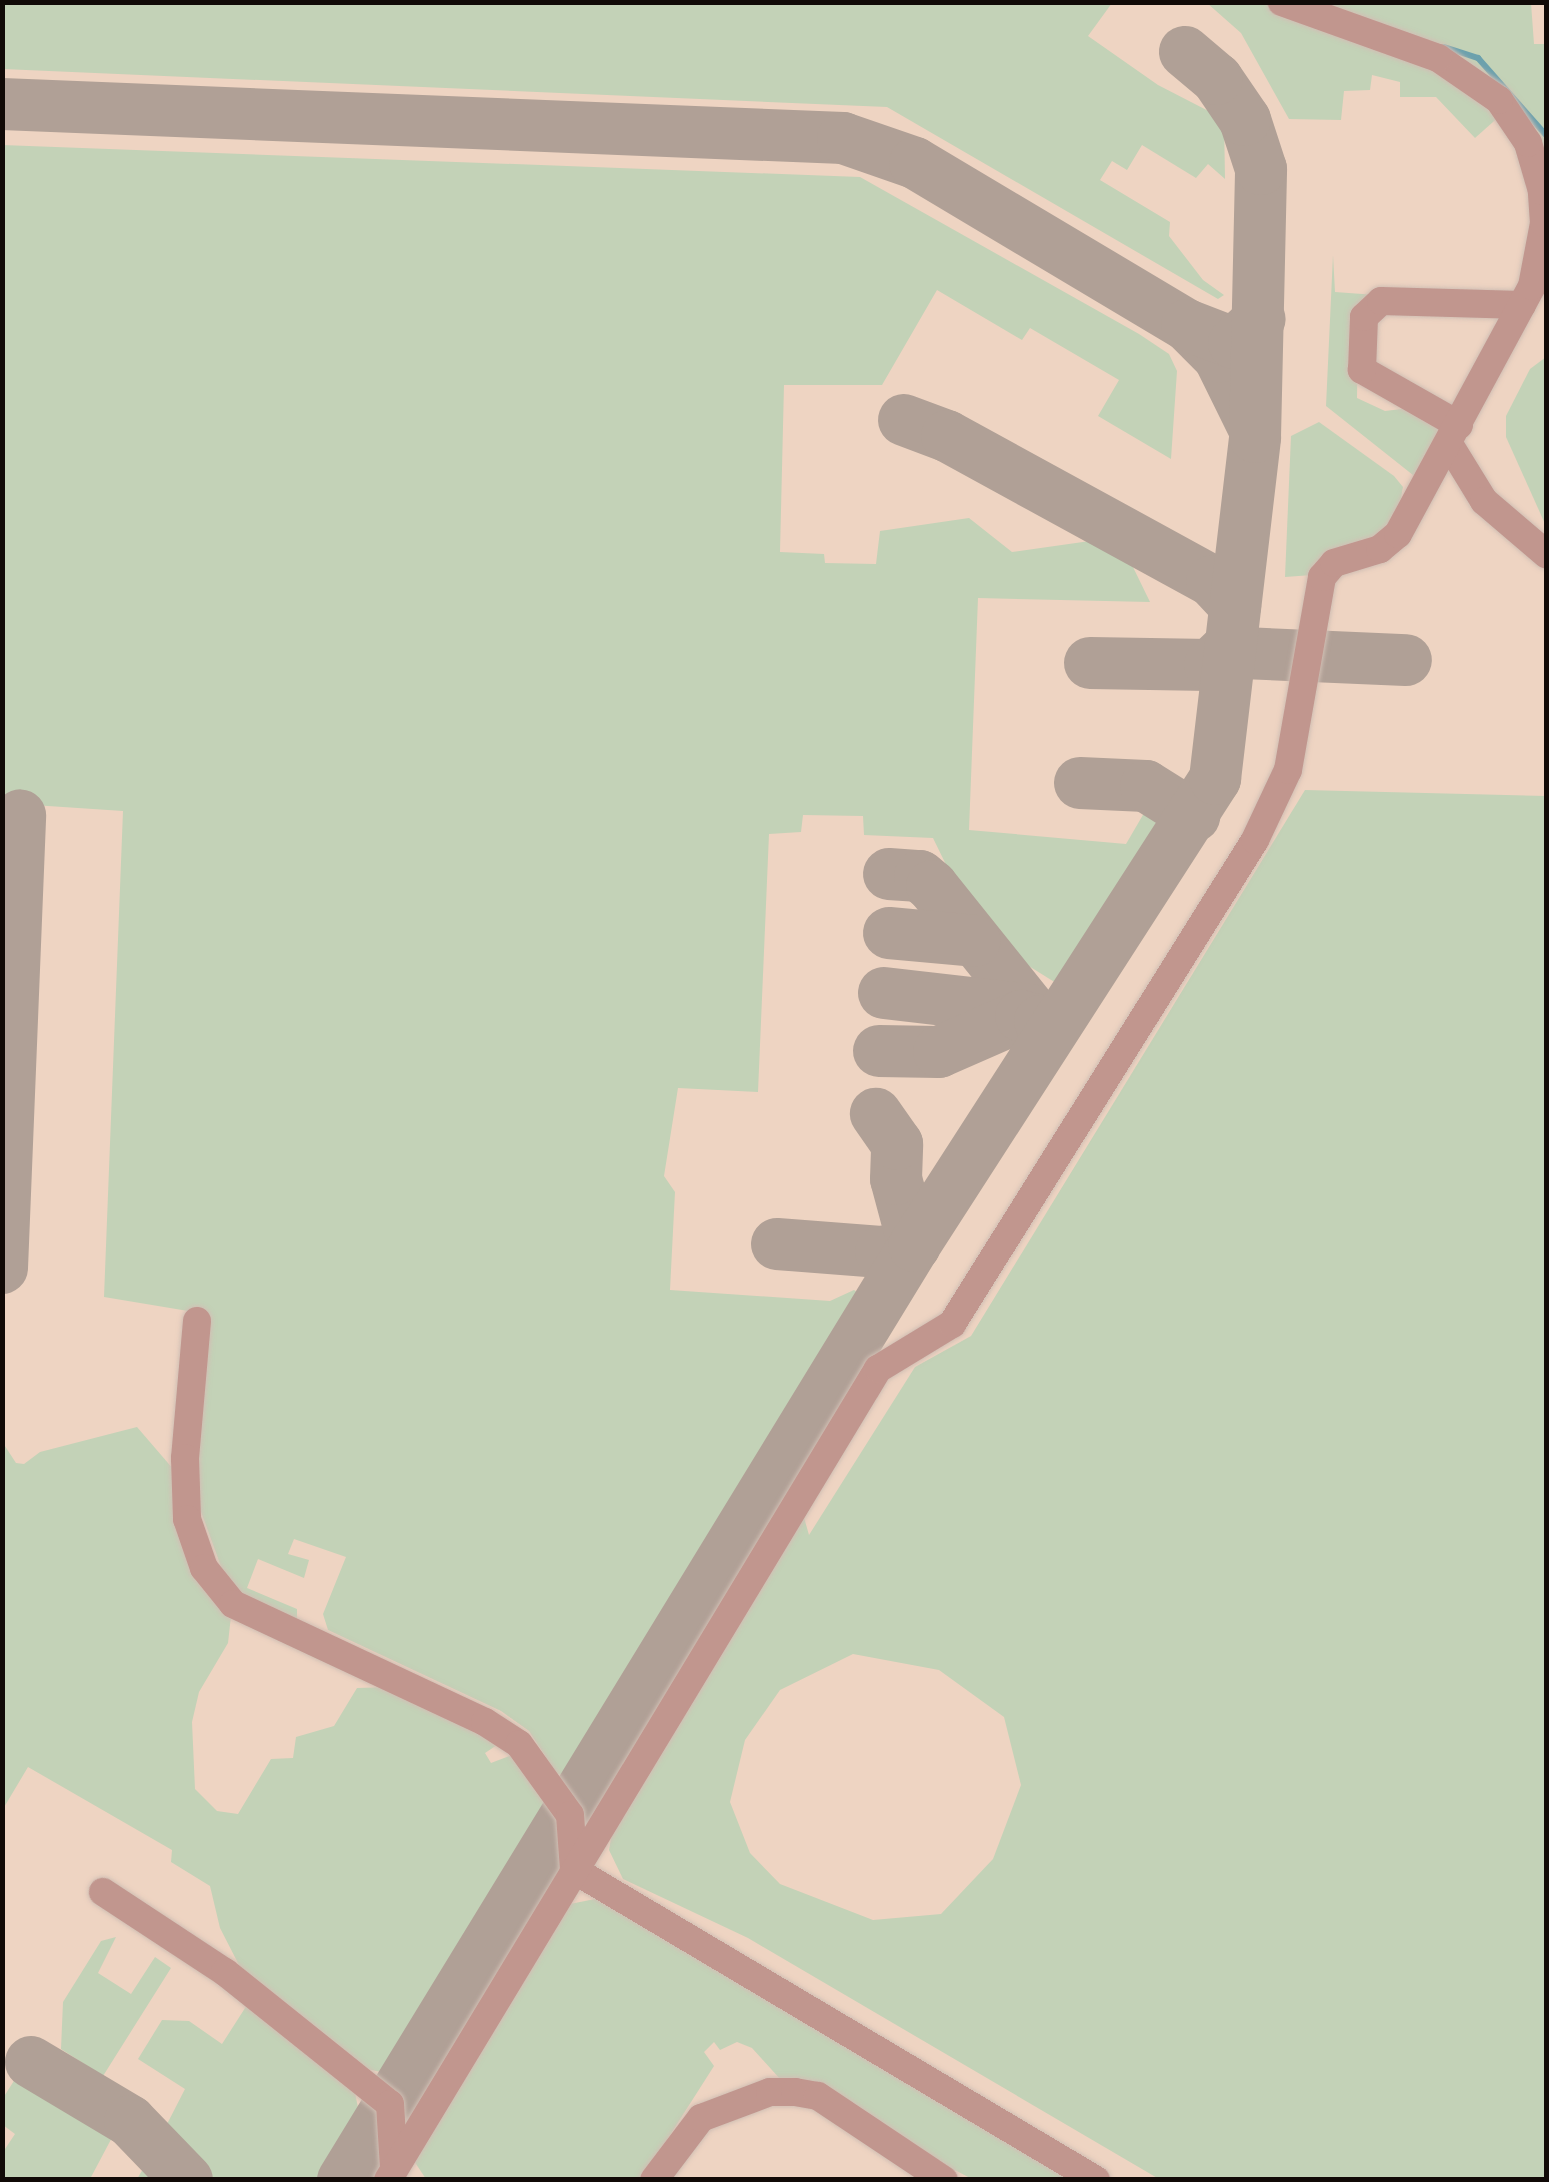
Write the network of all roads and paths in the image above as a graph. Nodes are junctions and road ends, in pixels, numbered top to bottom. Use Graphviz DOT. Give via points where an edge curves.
graph roads {
  1 [pos="1282,2"];
  2 [pos="1522,304"];
  3 [pos="1454,435"];
  4 [pos="1546,554"];
  5 [pos="197,1321"];
  6 [pos="574,1870"];
  7 [pos="103,1892"];
  8 [pos="398,2177"];
  9 [pos="654,2180"];
  10 [pos="944,2180"];
  11 [pos="1096,2180"];
  1 -- 2 [label="lane" via="1438,58 1500,100 1528,143 1542,191 1544,224"];
  2 -- 3 [label="lane"];
  2 -- 3 [label="lane" via="1381,301 1364,317 1362,370"];
  3 -- 4 [label="lane" via="1484,501"];
  3 -- 6 [label="lane" via="1398,534 1380,548 1334,564 1322,577 1288,770 1256,840 952,1324 878,1369"];
  5 -- 6 [label="lane" via="185,1458 187,1520 204,1568 233,1604 485,1722 518,1744 570,1815"];
  6 -- 8 [label="lane"];
  6 -- 11 [label="lane"];
  7 -- 8 [label="lane" via="225,1972 390,2104"];
  9 -- 10 [label="lane" via="701,2118 770,2092 795,2092 818,2096"];
}
